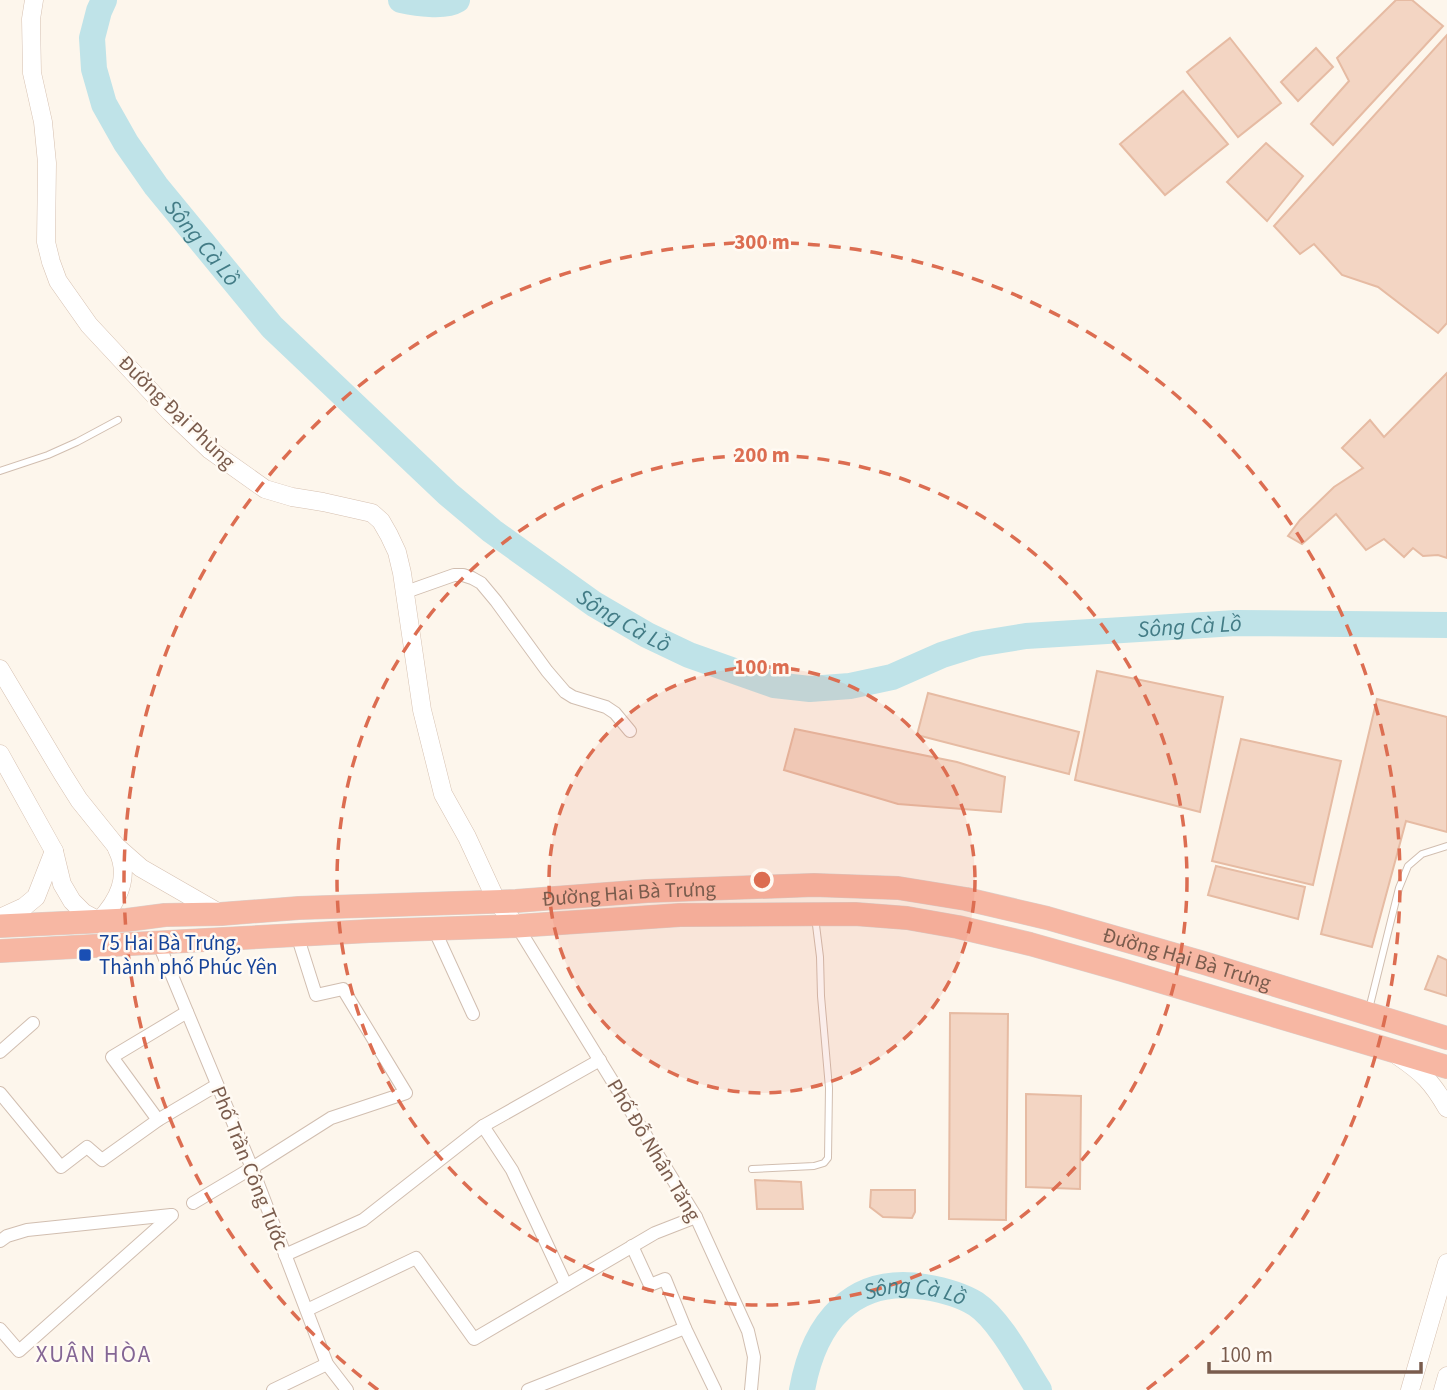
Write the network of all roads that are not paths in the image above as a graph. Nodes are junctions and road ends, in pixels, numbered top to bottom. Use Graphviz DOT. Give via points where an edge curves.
graph roads {
  1 [pos="34,0"];
  2 [pos="118,420"];
  3 [pos="0,471"];
  4 [pos="403,593"];
  5 [pos="0,669"];
  6 [pos="630,731"];
  7 [pos="0,754"];
  8 [pos="116,846"];
  9 [pos="1447,846"];
  10 [pos="54,850"];
  11 [pos="814,885"];
  12 [pos="497,902"];
  13 [pos="221,914"];
  14 [pos="815,915"];
  15 [pos="0,918"];
  16 [pos="99,921"];
  17 [pos="0,926"];
  18 [pos="517,926"];
  19 [pos="434,929"];
  20 [pos="297,935"];
  21 [pos="158,942"];
  22 [pos="0,951"];
  23 [pos="187,1012"];
  24 [pos="473,1014"];
  25 [pos="1368,1014"];
  26 [pos="33,1023"];
  27 [pos="1447,1038"];
  28 [pos="1389,1050"];
  29 [pos="0,1052"];
  30 [pos="600,1060"];
  31 [pos="1447,1067"];
  32 [pos="217,1086"];
  33 [pos="0,1093"];
  34 [pos="1447,1108"];
  35 [pos="158,1120"];
  36 [pos="483,1126"];
  37 [pos="252,1168"];
  38 [pos="752,1169"];
  39 [pos="193,1203"];
  40 [pos="696,1217"];
  41 [pos="0,1241"];
  42 [pos="632,1246"];
  43 [pos="285,1255"];
  44 [pos="1447,1263"];
  45 [pos="566,1285"];
  46 [pos="307,1310"];
  47 [pos="685,1328"];
  48 [pos="0,1329"];
  49 [pos="327,1364"];
  50 [pos="1447,1376"];
  51 [pos="273,1390"];
  52 [pos="347,1390"];
  53 [pos="528,1390"];
  54 [pos="715,1390"];
  55 [pos="751,1390"];
  56 [pos="1410,1390"];
  57 [pos="1443,1390"];
  1 -- 4 [label="street, Đường Đại Phùng" via="32,73 47,163 46,242 58,281 89,325 210,450 265,489 372,513 381,521 397,552"];
  2 -- 3 [label="lane" via="48,455"];
  4 -- 6 [label="street" via="454,575 481,583 565,692 606,707"];
  4 -- 12 [label="street, Đường Đại Phùng" via="422,710 443,794"];
  5 -- 8 [label="street" via="68,782"];
  7 -- 10 [label="street"];
  8 -- 13 [label="street" via="141,868"];
  8 -- 16 [label="street" via="124,874 112,908"];
  9 -- 25 [label="lane" via="1422,854 1408,866"];
  10 -- 15 [label="street" via="36,897"];
  10 -- 16 [label="street" via="62,884 72,901"];
  11 -- 12 [label="highway, Đường Hai Bà Trưng"];
  11 -- 14 [label="highway"];
  11 -- 25 [label="highway, Đường Hai Bà Trưng" via="898,888 979,902"];
  12 -- 13 [label="highway, Đường Hai Bà Trưng"];
  12 -- 18 [label="street, Đường Đại Phùng"];
  13 -- 16 [label="highway, Đường Hai Bà Trưng"];
  14 -- 18 [label="highway, Đường Hai Bà Trưng" via="680,915"];
  14 -- 28 [label="highway, Đường Hai Bà Trưng" via="908,918 982,933"];
  14 -- 38 [label="lane" via="829,1088 828,1158 814,1166"];
  16 -- 17 [label="highway, Đường Hai Bà Trưng"];
  18 -- 19 [label="highway, Đường Hai Bà Trưng"];
  18 -- 30 [label="street, Phố Đỗ Nhân Tăng"];
  19 -- 20 [label="highway, Đường Hai Bà Trưng"];
  19 -- 24 [label="street"];
  20 -- 21 [label="highway, Đường Hai Bà Trưng"];
  20 -- 37 [label="street" via="316,995 343,989 407,1093 331,1118"];
  21 -- 22 [label="highway, Đường Hai Bà Trưng"];
  21 -- 23 [label="street, Phố Trần Công Tước"];
  23 -- 32 [label="street, Phố Trần Công Tước"];
  23 -- 35 [label="street" via="112,1057"];
  25 -- 27 [label="highway, Đường Hai Bà Trưng"];
  26 -- 29 [label="street"];
  28 -- 31 [label="highway, Đường Hai Bà Trưng"];
  28 -- 34 [label="street" via="1433,1084"];
  30 -- 36 [label="street"];
  30 -- 40 [label="street, Phố Đỗ Nhân Tăng"];
  32 -- 35 [label="street"];
  32 -- 37 [label="street, Phố Trần Công Tước"];
  33 -- 35 [label="street" via="61,1167 87,1147 102,1160"];
  36 -- 43 [label="street" via="363,1220"];
  36 -- 45 [label="street" via="512,1170"];
  37 -- 39 [label="street"];
  37 -- 43 [label="street, Phố Trần Công Tước"];
  40 -- 42 [label="street"];
  40 -- 55 [label="street, Phố Đỗ Nhân Tăng" via="748,1331 754,1357"];
  41 -- 48 [label="street" via="27,1230 172,1215 19,1351"];
  42 -- 45 [label="street"];
  42 -- 47 [label="street" via="650,1285 664,1279"];
  43 -- 46 [label="street, Phố Trần Công Tước"];
  44 -- 56 [label="street"];
  45 -- 46 [label="street" via="474,1339 416,1258"];
  46 -- 49 [label="street, Phố Trần Công Tước"];
  47 -- 53 [label="street"];
  47 -- 54 [label="street"];
  49 -- 51 [label="street"];
  49 -- 52 [label="street, Phố Trần Công Tước"];
  50 -- 57 [label="street"];
}
